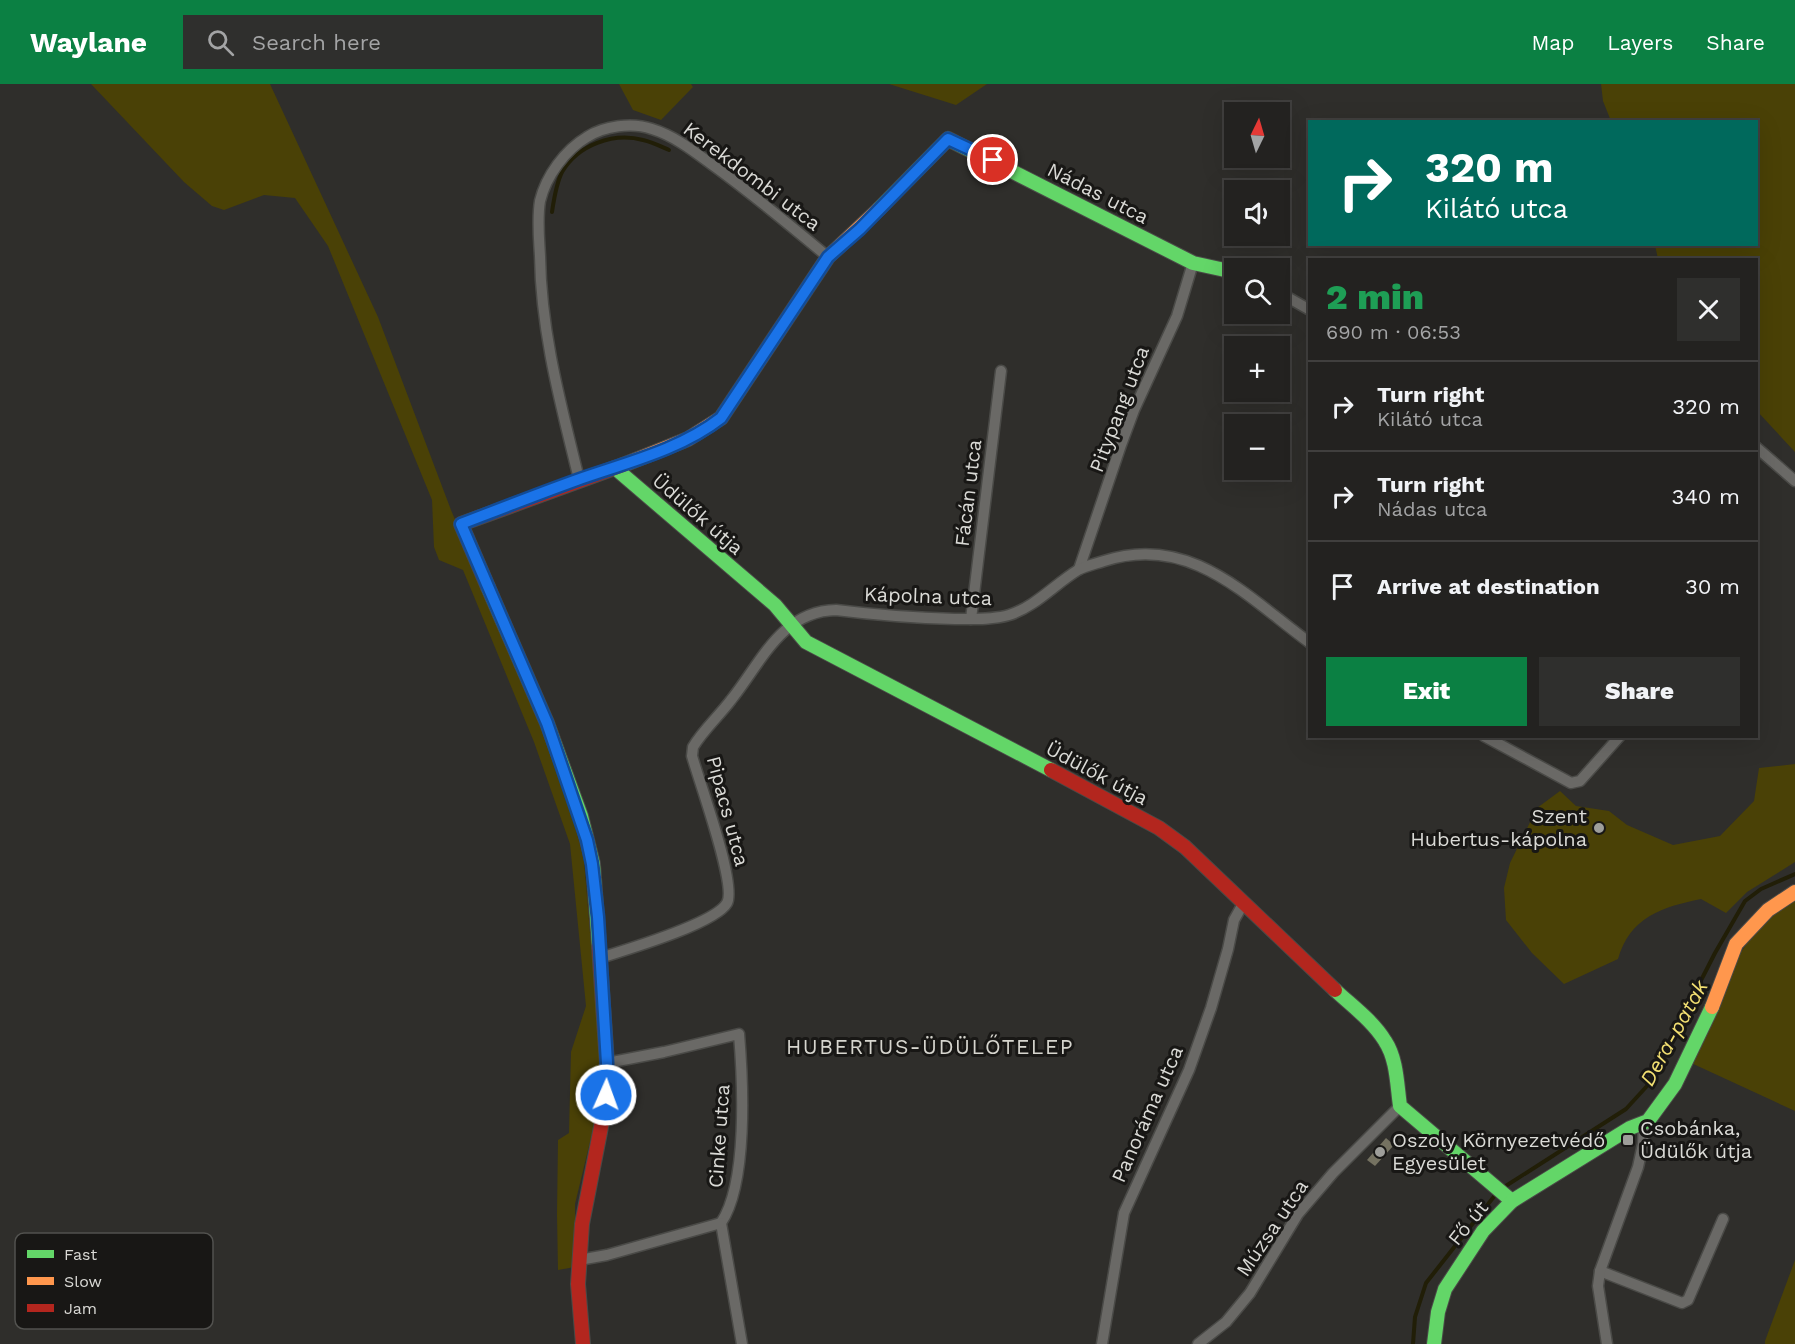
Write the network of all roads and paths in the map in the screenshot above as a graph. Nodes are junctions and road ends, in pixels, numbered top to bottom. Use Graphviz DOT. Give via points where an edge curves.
graph roads {
  1 [pos="828,257"];
  2 [pos="1193,263"];
  3 [pos="1224,270"];
  4 [pos="1290,299"];
  5 [pos="1308,309"];
  6 [pos="1001,371"];
  7 [pos="1758,449"];
  8 [pos="615,468"];
  9 [pos="579,479"];
  10 [pos="1795,481"];
  11 [pos="1079,569"];
  12 [pos="971,619"];
  13 [pos="793,624"];
  14 [pos="1308,641"];
  15 [pos="1488,738"];
  16 [pos="1618,738"];
  17 [pos="1795,892"];
  18 [pos="1243,904"];
  19 [pos="600,958"];
  20 [pos="607,1063"];
  21 [pos="1400,1106"];
  22 [pos="1648,1121"];
  23 [pos="1509,1198"];
  24 [pos="1723,1219"];
  25 [pos="721,1223"];
  26 [pos="579,1260"];
  27 [pos="1600,1271"];
  28 [pos="583,1344"];
  29 [pos="742,1344"];
  30 [pos="1102,1344"];
  31 [pos="1198,1344"];
  32 [pos="1434,1344"];
  33 [pos="1607,1344"];
  1 -- 2 [label="street, Nádas utca" via="948,139"];
  1 -- 8 [label="street" via="721,418 676,444"];
  1 -- 9 [label="street, Kerekdombi utca" via="672,137 651,128 624,125 594,132 573,145 556,165 540,201 539,238 547,346"];
  2 -- 3 [label="street, Nádas utca"];
  2 -- 11 [label="street, Pitypang utca" via="1177,316 1134,410"];
  4 -- 5 [label="street"];
  6 -- 12 [label="street, Fácán utca"];
  7 -- 10 [label="street"];
  8 -- 9 [label="street"];
  8 -- 13 [label="street, Üdülők útja"];
  9 -- 19 [label="street" via="461,524 547,723 581,816 592,864"];
  11 -- 12 [label="street, Kápolna utca" via="1019,612"];
  11 -- 14 [label="street, Kápolna utca" via="1133,553 1186,560 1237,588"];
  12 -- 13 [label="street, Kápolna utca" via="824,610 803,616"];
  13 -- 18 [label="street, Üdülők útja" via="806,642 1160,828"];
  13 -- 19 [label="street, Pipacs utca" via="768,647 749,678 693,747 692,756 727,874 727,904 676,932"];
  15 -- 16 [label="street" via="1571,783 1580,781"];
  17 -- 22 [label="street, Fő út" via="1768,910 1736,945 1706,1023 1675,1084"];
  18 -- 21 [label="street, Üdülők útja" via="1375,1028 1392,1057"];
  18 -- 30 [label="street, Panoráma utca" via="1234,920 1190,1070 1124,1213"];
  19 -- 20 [label="street"];
  20 -- 25 [label="street, Cinke utca" via="739,1034 742,1072 737,1179 730,1209"];
  20 -- 26 [label="street" via="603,1122 584,1204"];
  21 -- 23 [label="street"];
  21 -- 31 [label="street, Múzsa utca" via="1298,1214 1250,1293 1226,1322"];
  22 -- 23 [label="street, Fő út" via="1629,1128"];
  22 -- 27 [label="street" via="1631,1192"];
  23 -- 32 [label="street, Fő út" via="1455,1270 1441,1300"];
  24 -- 27 [label="street" via="1688,1300 1682,1303"];
  25 -- 26 [label="street"];
  25 -- 29 [label="street"];
  26 -- 28 [label="street"];
  27 -- 33 [label="street" via="1598,1286"];
}
